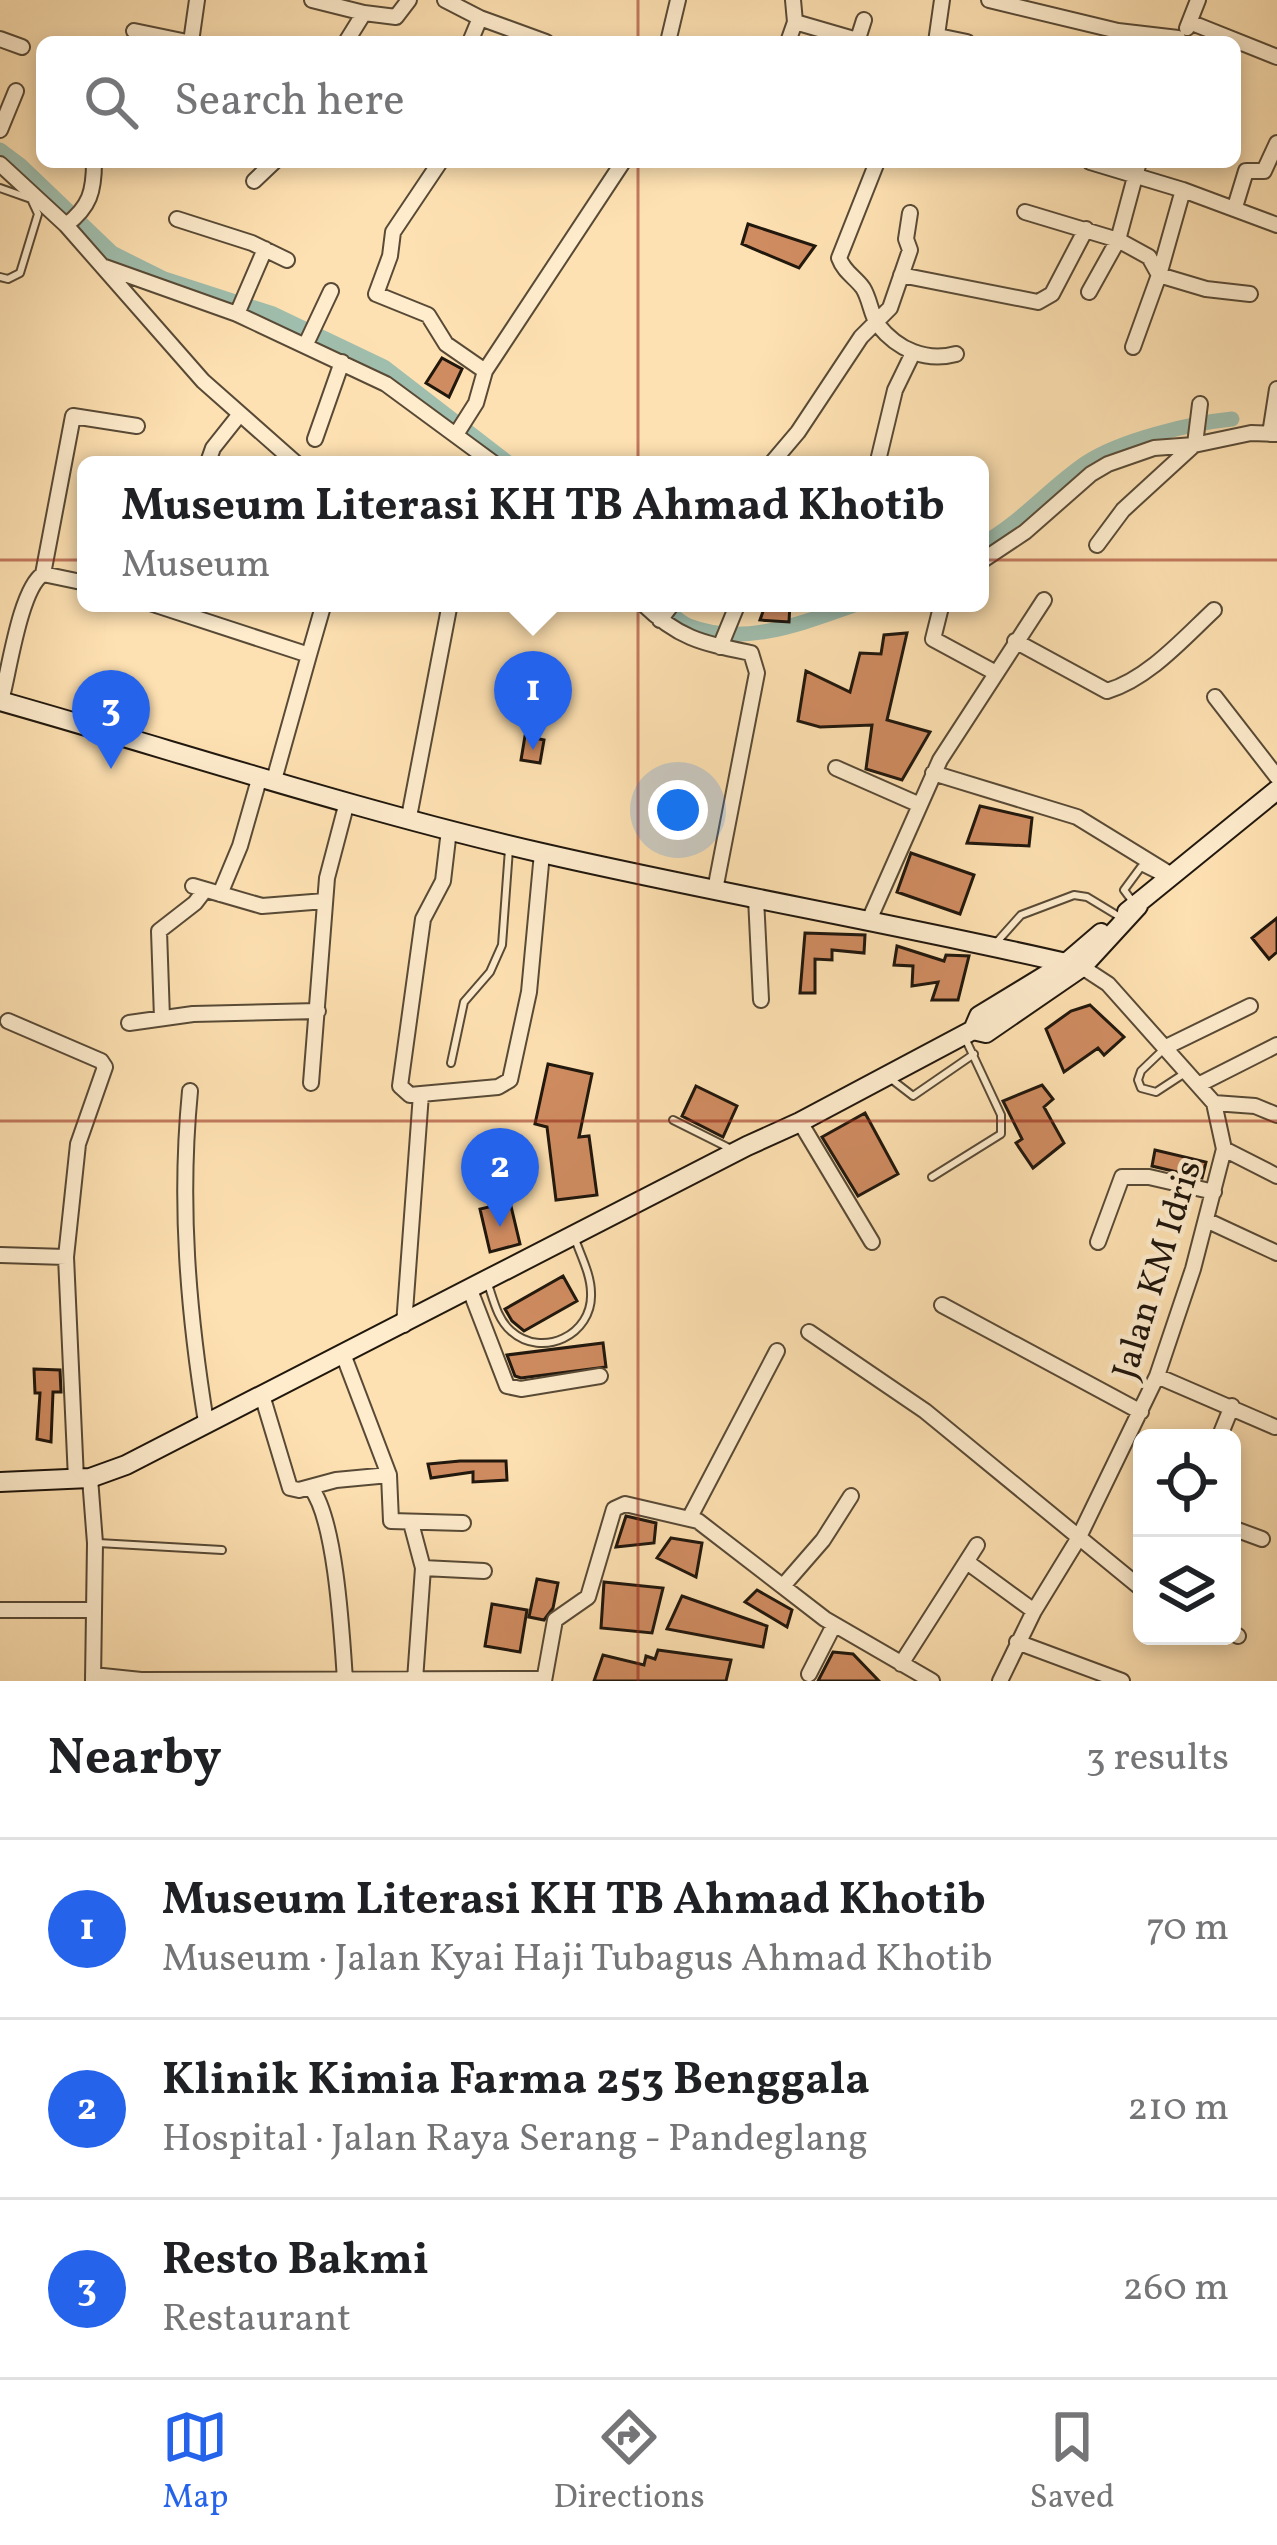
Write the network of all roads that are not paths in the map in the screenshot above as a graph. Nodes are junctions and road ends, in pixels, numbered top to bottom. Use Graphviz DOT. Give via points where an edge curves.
graph roads {
  1 [pos="197,0"];
  2 [pos="313,0"];
  3 [pos="409,0"];
  4 [pos="445,0"];
  5 [pos="678,0"];
  6 [pos="793,0"];
  7 [pos="942,0"];
  8 [pos="989,0"];
  9 [pos="1198,0"];
  10 [pos="364,13"];
  11 [pos="480,18"];
  12 [pos="864,20"];
  13 [pos="795,22"];
  14 [pos="1192,23"];
  15 [pos="134,32"];
  16 [pos="156,36"];
  17 [pos="190,36"];
  18 [pos="350,36"];
  19 [pos="472,36"];
  20 [pos="530,36"];
  21 [pos="669,36"];
  22 [pos="790,36"];
  23 [pos="841,36"];
  24 [pos="859,36"];
  25 [pos="937,36"];
  26 [pos="1151,36"];
  27 [pos="1181,36"];
  28 [pos="1224,36"];
  29 [pos="0,39"];
  30 [pos="1241,43"];
  31 [pos="22,46"];
  32 [pos="1277,57"];
  33 [pos="16,91"];
  34 [pos="0,130"];
  35 [pos="1277,143"];
  36 [pos="0,164"];
  37 [pos="94,168"];
  38 [pos="268,168"];
  39 [pos="436,168"];
  40 [pos="619,168"];
  41 [pos="871,168"];
  42 [pos="1137,169"];
  43 [pos="254,182"];
  44 [pos="0,188"];
  45 [pos="1184,190"];
  46 [pos="1235,207"];
  47 [pos="1025,212"];
  48 [pos="910,213"];
  49 [pos="74,218"];
  50 [pos="177,219"];
  51 [pos="1277,224"];
  52 [pos="1086,229"];
  53 [pos="1118,240"];
  54 [pos="265,249"];
  55 [pos="287,260"];
  56 [pos="105,267"];
  57 [pos="901,274"];
  58 [pos="1159,275"];
  59 [pos="0,277"];
  60 [pos="331,291"];
  61 [pos="1089,292"];
  62 [pos="1250,294"];
  63 [pos="240,306"];
  64 [pos="878,324"];
  65 [pos="309,337"];
  66 [pos="1132,347"];
  67 [pos="913,353"];
  68 [pos="956,354"];
  69 [pos="342,362"];
  70 [pos="485,371"];
  71 [pos="1277,388"];
  72 [pos="1200,404"];
  73 [pos="240,414"];
  74 [pos="137,426"];
  75 [pos="458,431"];
  76 [pos="1274,434"];
  77 [pos="315,439"];
  78 [pos="1195,444"];
  79 [pos="473,447"];
  80 [pos="210,456"];
  81 [pos="288,456"];
  82 [pos="472,456"];
  83 [pos="484,456"];
  84 [pos="778,456"];
  85 [pos="879,456"];
  86 [pos="1096,545"];
  87 [pos="989,556"];
  88 [pos="44,574"];
  89 [pos="77,581"];
  90 [pos="1044,600"];
  91 [pos="1214,610"];
  92 [pos="194,612"];
  93 [pos="321,612"];
  94 [pos="448,612"];
  95 [pos="667,612"];
  96 [pos="735,612"];
  97 [pos="940,612"];
  98 [pos="1015,641"];
  99 [pos="723,642"];
  100 [pos="309,656"];
  101 [pos="994,672"];
  102 [pos="1215,697"];
  103 [pos="1,701"];
  104 [pos="836,768"];
  105 [pos="933,773"];
  106 [pos="1277,777"];
  107 [pos="267,778"];
  108 [pos="1277,790"];
  109 [pos="347,802"];
  110 [pos="920,805"];
  111 [pos="409,818"];
  112 [pos="449,830"];
  113 [pos="509,845"];
  114 [pos="542,853"];
  115 [pos="1171,879"];
  116 [pos="206,890"];
  117 [pos="716,890"];
  118 [pos="756,898"];
  119 [pos="325,902"];
  120 [pos="1138,906"];
  121 [pos="1120,917"];
  122 [pos="870,918"];
  123 [pos="994,946"];
  124 [pos="1074,965"];
  125 [pos="761,1000"];
  126 [pos="1250,1006"];
  127 [pos="318,1011"];
  128 [pos="161,1018"];
  129 [pos="8,1021"];
  130 [pos="129,1023"];
  131 [pos="968,1033"];
  132 [pos="1277,1045"];
  133 [pos="1166,1047"];
  134 [pos="974,1054"];
  135 [pos="452,1064"];
  136 [pos="1185,1073"];
  137 [pos="888,1076"];
  138 [pos="310,1083"];
  139 [pos="1198,1084"];
  140 [pos="190,1091"];
  141 [pos="421,1094"];
  142 [pos="1214,1102"];
  143 [pos="1277,1115"];
  144 [pos="673,1120"];
  145 [pos="800,1123"];
  146 [pos="1224,1148"];
  147 [pos="735,1152"];
  148 [pos="932,1177"];
  149 [pos="1277,1177"];
  150 [pos="1214,1192"];
  151 [pos="1206,1220"];
  152 [pos="574,1235"];
  153 [pos="872,1242"];
  154 [pos="1099,1243"];
  155 [pos="1277,1253"];
  156 [pos="0,1255"];
  157 [pos="65,1257"];
  158 [pos="478,1285"];
  159 [pos="942,1305"];
  160 [pos="404,1325"];
  161 [pos="809,1332"];
  162 [pos="777,1351"];
  163 [pos="343,1354"];
  164 [pos="600,1376"];
  165 [pos="1157,1376"];
  166 [pos="262,1395"];
  167 [pos="1232,1406"];
  168 [pos="1142,1412"];
  169 [pos="206,1422"];
  170 [pos="1275,1427"];
  171 [pos="1223,1429"];
  172 [pos="388,1475"];
  173 [pos="83,1478"];
  174 [pos="0,1481"];
  175 [pos="311,1488"];
  176 [pos="851,1496"];
  177 [pos="690,1517"];
  178 [pos="411,1523"];
  179 [pos="463,1523"];
  180 [pos="1241,1531"];
  181 [pos="1262,1539"];
  182 [pos="1078,1540"];
  183 [pos="95,1543"];
  184 [pos="977,1545"];
  185 [pos="222,1550"];
  186 [pos="967,1562"];
  187 [pos="422,1568"];
  188 [pos="484,1571"];
  189 [pos="1133,1582"];
  190 [pos="783,1586"];
  191 [pos="0,1610"];
  192 [pos="93,1610"];
  193 [pos="1034,1611"];
  194 [pos="834,1625"];
  195 [pos="1017,1642"];
  196 [pos="902,1664"];
  197 [pos="809,1674"];
  198 [pos="93,1678"];
  199 [pos="345,1680"];
  200 [pos="415,1680"];
  201 [pos="544,1680"];
  202 [pos="932,1681"];
  203 [pos="1000,1681"];
  204 [pos="1122,1681"];
  1 -- 17 [label="street"];
  2 -- 10 [label="street"];
  3 -- 10 [label="street" via="396,17"];
  4 -- 11 [label="street"];
  5 -- 21 [label="street"];
  6 -- 13 [label="street"];
  7 -- 25 [label="street"];
  8 -- 26 [label="street"];
  9 -- 14 [label="street"];
  10 -- 18 [label="street"];
  11 -- 19 [label="street"];
  11 -- 20 [label="street"];
  12 -- 24 [label="street"];
  13 -- 22 [label="street"];
  13 -- 23 [label="street"];
  14 -- 27 [label="street"];
  14 -- 28 [label="street"];
  15 -- 16 [label="street"];
  29 -- 31 [label="street"];
  30 -- 32 [label="street"];
  33 -- 34 [label="street"];
  35 -- 46 [label="street" via="1264,171 1246,171"];
  36 -- 49 [label="street"];
  37 -- 49 [label="street" via="92,193"];
  38 -- 43 [label="street"];
  39 -- 70 [label="street" via="393,232 376,294 428,315 446,344"];
  40 -- 70 [label="street"];
  41 -- 64 [label="street" via="839,258"];
  42 -- 45 [label="street"];
  42 -- 53 [label="street"];
  44 -- 59 [label="lane" via="31,199 38,214 20,273"];
  45 -- 46 [label="street"];
  45 -- 58 [label="street"];
  46 -- 51 [label="street"];
  47 -- 52 [label="street"];
  48 -- 57 [label="street"];
  49 -- 56 [label="street"];
  50 -- 54 [label="street"];
  52 -- 53 [label="street"];
  52 -- 57 [label="street" via="1052,294 1038,302"];
  53 -- 58 [label="street" via="1146,255"];
  53 -- 61 [label="street"];
  54 -- 55 [label="street"];
  54 -- 63 [label="street"];
  56 -- 63 [label="street"];
  56 -- 73 [label="street"];
  57 -- 64 [label="street"];
  58 -- 62 [label="street"];
  58 -- 66 [label="street"];
  60 -- 65 [label="street"];
  63 -- 65 [label="street"];
  64 -- 67 [label="street"];
  64 -- 84 [label="street"];
  65 -- 69 [label="street"];
  67 -- 68 [label="street"];
  67 -- 85 [label="street"];
  69 -- 75 [label="street"];
  69 -- 77 [label="street"];
  70 -- 75 [label="street"];
  71 -- 76 [label="street"];
  72 -- 78 [label="street"];
  73 -- 80 [label="street"];
  73 -- 81 [label="street"];
  74 -- 88 [label="street" via="73,416"];
  75 -- 79 [label="street"];
  76 -- 78 [label="street"];
  78 -- 86 [label="street"];
  78 -- 87 [label="street" via="1108,464"];
  79 -- 82 [label="street"];
  79 -- 83 [label="street"];
  88 -- 89 [label="street"];
  88 -- 103 [label="street" via="25,603"];
  90 -- 98 [label="street"];
  91 -- 98 [label="street" via="1107,691"];
  92 -- 100 [label="street"];
  93 -- 100 [label="street"];
  94 -- 111 [label="street"];
  95 -- 99 [label="street" via="697,643"];
  96 -- 99 [label="street"];
  97 -- 101 [label="street" via="933,639"];
  98 -- 101 [label="street"];
  99 -- 117 [label="street" via="751,653 757,673"];
  100 -- 107 [label="street"];
  101 -- 105 [label="street"];
  102 -- 106 [label="street"];
  103 -- 107 [label="main road"];
  104 -- 110 [label="street"];
  105 -- 110 [label="street"];
  105 -- 115 [label="street" via="1077,817"];
  107 -- 109 [label="main road"];
  107 -- 116 [label="street" via="240,846"];
  108 -- 115 [label="main road"];
  109 -- 111 [label="main road"];
  109 -- 119 [label="street"];
  110 -- 122 [label="street"];
  111 -- 112 [label="main road"];
  112 -- 113 [label="main road"];
  112 -- 141 [label="street" via="443,881 423,919 400,1085"];
  113 -- 114 [label="main road"];
  113 -- 135 [label="lane" via="502,945 464,1002"];
  114 -- 117 [label="main road"];
  114 -- 141 [label="street" via="529,992 510,1080"];
  115 -- 120 [label="main road"];
  115 -- 120 [label="lane" via="1141,867 1124,890"];
  116 -- 119 [label="street" via="262,906"];
  116 -- 128 [label="street" via="159,931"];
  117 -- 118 [label="main road"];
  118 -- 122 [label="main road"];
  118 -- 125 [label="street"];
  119 -- 127 [label="street"];
  120 -- 121 [label="main road"];
  120 -- 124 [label="main road"];
  121 -- 123 [label="lane" via="1074,895 1021,915"];
  121 -- 124 [label="main road"];
  122 -- 123 [label="main road"];
  123 -- 124 [label="main road"];
  124 -- 131 [label="main road" via="979,1016"];
  124 -- 133 [label="street, Jalan KM Idris" via="1108,984"];
  126 -- 133 [label="street"];
  127 -- 128 [label="street"];
  127 -- 138 [label="street"];
  128 -- 130 [label="street"];
  129 -- 157 [label="street" via="105,1067 78,1144"];
  131 -- 134 [label="lane"];
  131 -- 137 [label="main road"];
  132 -- 139 [label="street"];
  133 -- 136 [label="street, Jalan KM Idris"];
  133 -- 136 [label="lane" via="1141,1071 1141,1088 1156,1092"];
  134 -- 137 [label="lane" via="913,1096"];
  134 -- 148 [label="lane" via="1001,1115 1000,1134"];
  136 -- 139 [label="street, Jalan KM Idris"];
  137 -- 145 [label="main road"];
  139 -- 142 [label="street, Jalan KM Idris"];
  140 -- 169 [label="street" via="185,1269"];
  141 -- 160 [label="street"];
  142 -- 143 [label="street"];
  142 -- 146 [label="street, Jalan KM Idris"];
  144 -- 147 [label="lane"];
  145 -- 147 [label="main road"];
  145 -- 153 [label="street"];
  146 -- 149 [label="street"];
  146 -- 150 [label="street, Jalan KM Idris"];
  147 -- 152 [label="main road"];
  150 -- 151 [label="street, Jalan KM Idris"];
  150 -- 154 [label="street" via="1122,1178"];
  151 -- 155 [label="street"];
  151 -- 165 [label="street, Jalan KM Idris"];
  152 -- 158 [label="main road"];
  152 -- 158 [label="lane" via="592,1296 583,1323 568,1336 541,1344 515,1335"];
  156 -- 157 [label="street"];
  157 -- 173 [label="street"];
  158 -- 160 [label="main road"];
  158 -- 164 [label="street" via="507,1386"];
  159 -- 168 [label="street"];
  160 -- 163 [label="main road"];
  161 -- 182 [label="street" via="925,1411"];
  162 -- 177 [label="street"];
  163 -- 166 [label="main road"];
  163 -- 172 [label="street"];
  165 -- 167 [label="street"];
  165 -- 168 [label="street, Jalan KM Idris"];
  166 -- 169 [label="main road"];
  166 -- 175 [label="street" via="290,1488"];
  167 -- 170 [label="street"];
  167 -- 171 [label="street"];
  168 -- 182 [label="street, Jalan KM Idris"];
  169 -- 173 [label="main road"];
  172 -- 175 [label="street"];
  172 -- 178 [label="street" via="391,1521"];
  173 -- 174 [label="main road"];
  173 -- 183 [label="street"];
  175 -- 199 [label="street" via="335,1582"];
  176 -- 190 [label="street"];
  177 -- 190 [label="street"];
  177 -- 201 [label="street" via="625,1504 614,1509 588,1597 555,1620"];
  178 -- 179 [label="street"];
  178 -- 187 [label="street"];
  180 -- 181 [label="street"];
  182 -- 189 [label="street"];
  182 -- 193 [label="street, Jalan KM Idris"];
  183 -- 185 [label="lane"];
  183 -- 192 [label="street"];
  184 -- 186 [label="street"];
  186 -- 193 [label="street"];
  186 -- 196 [label="street"];
  187 -- 188 [label="street"];
  187 -- 200 [label="street"];
  190 -- 194 [label="street"];
  191 -- 192 [label="street"];
  192 -- 198 [label="street"];
  193 -- 195 [label="street, Jalan KM Idris"];
  194 -- 196 [label="street"];
  194 -- 197 [label="street"];
  195 -- 203 [label="street, Jalan KM Idris"];
  195 -- 204 [label="street"];
  196 -- 202 [label="street"];
  198 -- 199 [label="street"];
  199 -- 200 [label="street"];
  200 -- 201 [label="street"];
}
